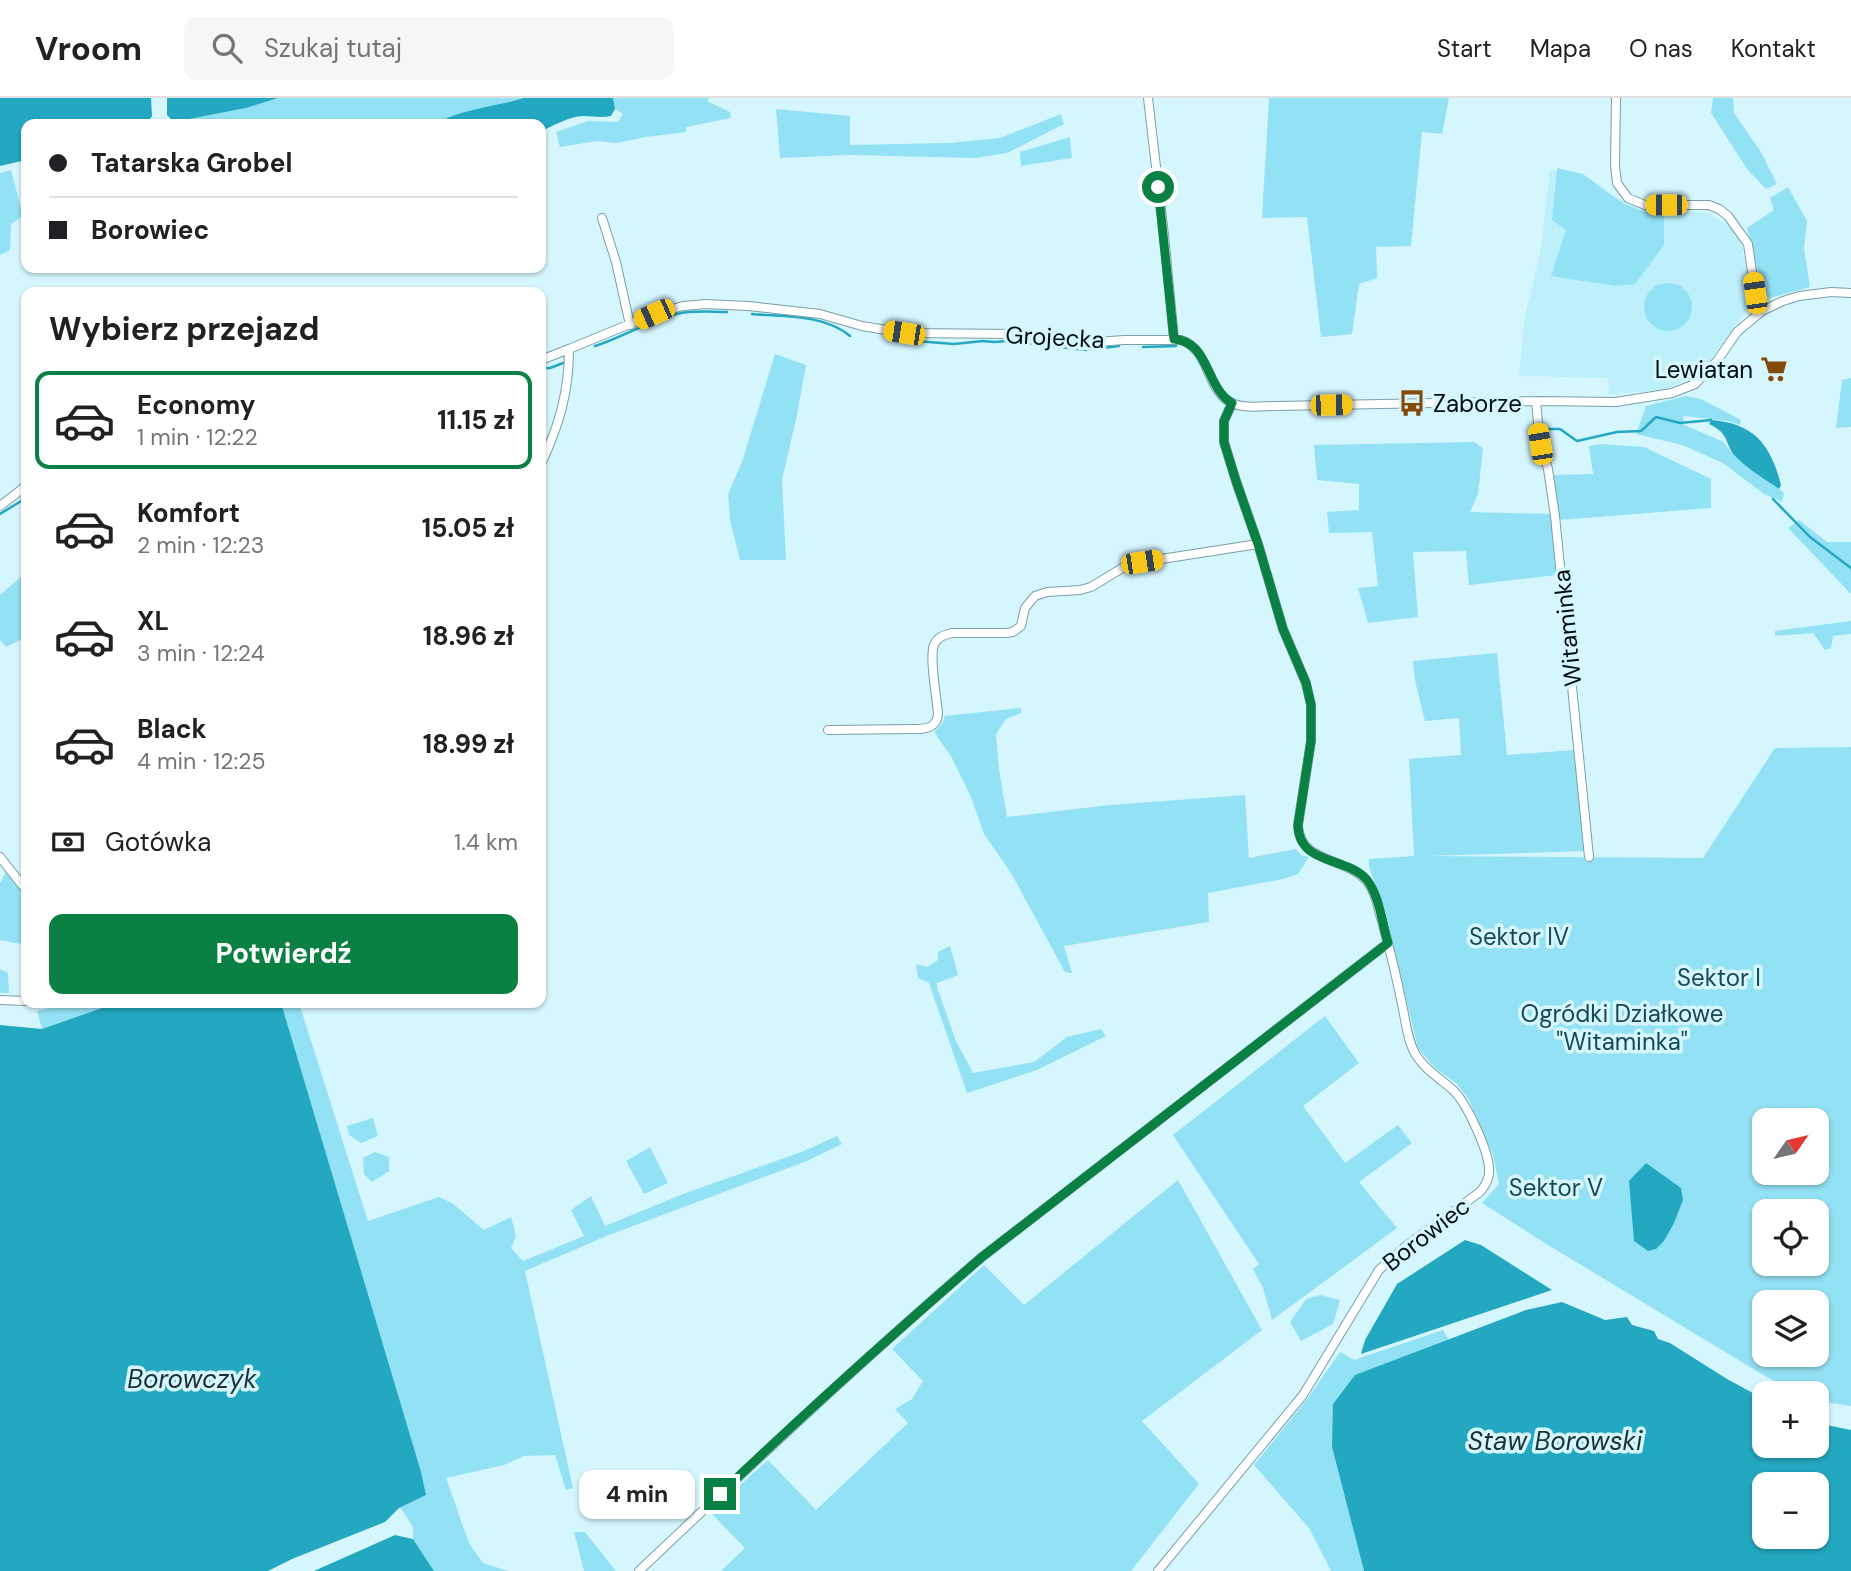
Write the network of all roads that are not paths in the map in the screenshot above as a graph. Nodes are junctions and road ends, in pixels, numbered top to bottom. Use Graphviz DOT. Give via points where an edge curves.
graph roads {
  1 [pos="1148,98"];
  2 [pos="1616,98"];
  3 [pos="602,218"];
  4 [pos="1851,293"];
  5 [pos="1762,311"];
  6 [pos="630,325"];
  7 [pos="1174,339"];
  8 [pos="569,349"];
  9 [pos="546,358"];
  10 [pos="1536,401"];
  11 [pos="1232,403"];
  12 [pos="546,452"];
  13 [pos="21,490"];
  14 [pos="0,506"];
  15 [pos="1258,544"];
  16 [pos="828,730"];
  17 [pos="0,857"];
  18 [pos="1589,857"];
  19 [pos="21,884"];
  20 [pos="1388,943"];
  21 [pos="0,1000"];
  22 [pos="21,1001"];
  23 [pos="639,1571"];
  24 [pos="1158,1571"];
  1 -- 7 [label="street"];
  2 -- 5 [label="street" via="1617,183 1628,198 1645,205 1709,205 1728,216 1748,244"];
  3 -- 6 [label="street"];
  4 -- 5 [label="street" via="1799,296"];
  5 -- 10 [label="street" via="1737,332 1709,372 1687,389 1616,402"];
  6 -- 7 [label="street, Grojecka" via="675,308 714,304 820,314 904,333 1029,334 1082,343"];
  6 -- 8 [label="street, Grojecka"];
  7 -- 11 [label="street" via="1197,349 1219,392"];
  8 -- 9 [label="street, Grojecka"];
  8 -- 12 [label="street" via="565,398"];
  10 -- 11 [label="street"];
  10 -- 18 [label="street, Witaminka" via="1555,516"];
  11 -- 15 [label="street, Borowiec" via="1224,421 1224,442"];
  13 -- 14 [label="street"];
  15 -- 16 [label="street" via="1135,564 1091,587 1040,594 1028,603 1021,625 1010,633 943,635 932,652 938,714 934,725"];
  15 -- 20 [label="street, Borowiec" via="1311,705 1300,836 1310,851 1354,870 1367,881"];
  17 -- 19 [label="street"];
  20 -- 23 [label="street" via="982,1257 781,1436"];
  20 -- 24 [label="street, Borowiec" via="1414,1051 1468,1110 1488,1160 1487,1181 1480,1192 1378,1270 1303,1395"];
  21 -- 22 [label="street"];
}
